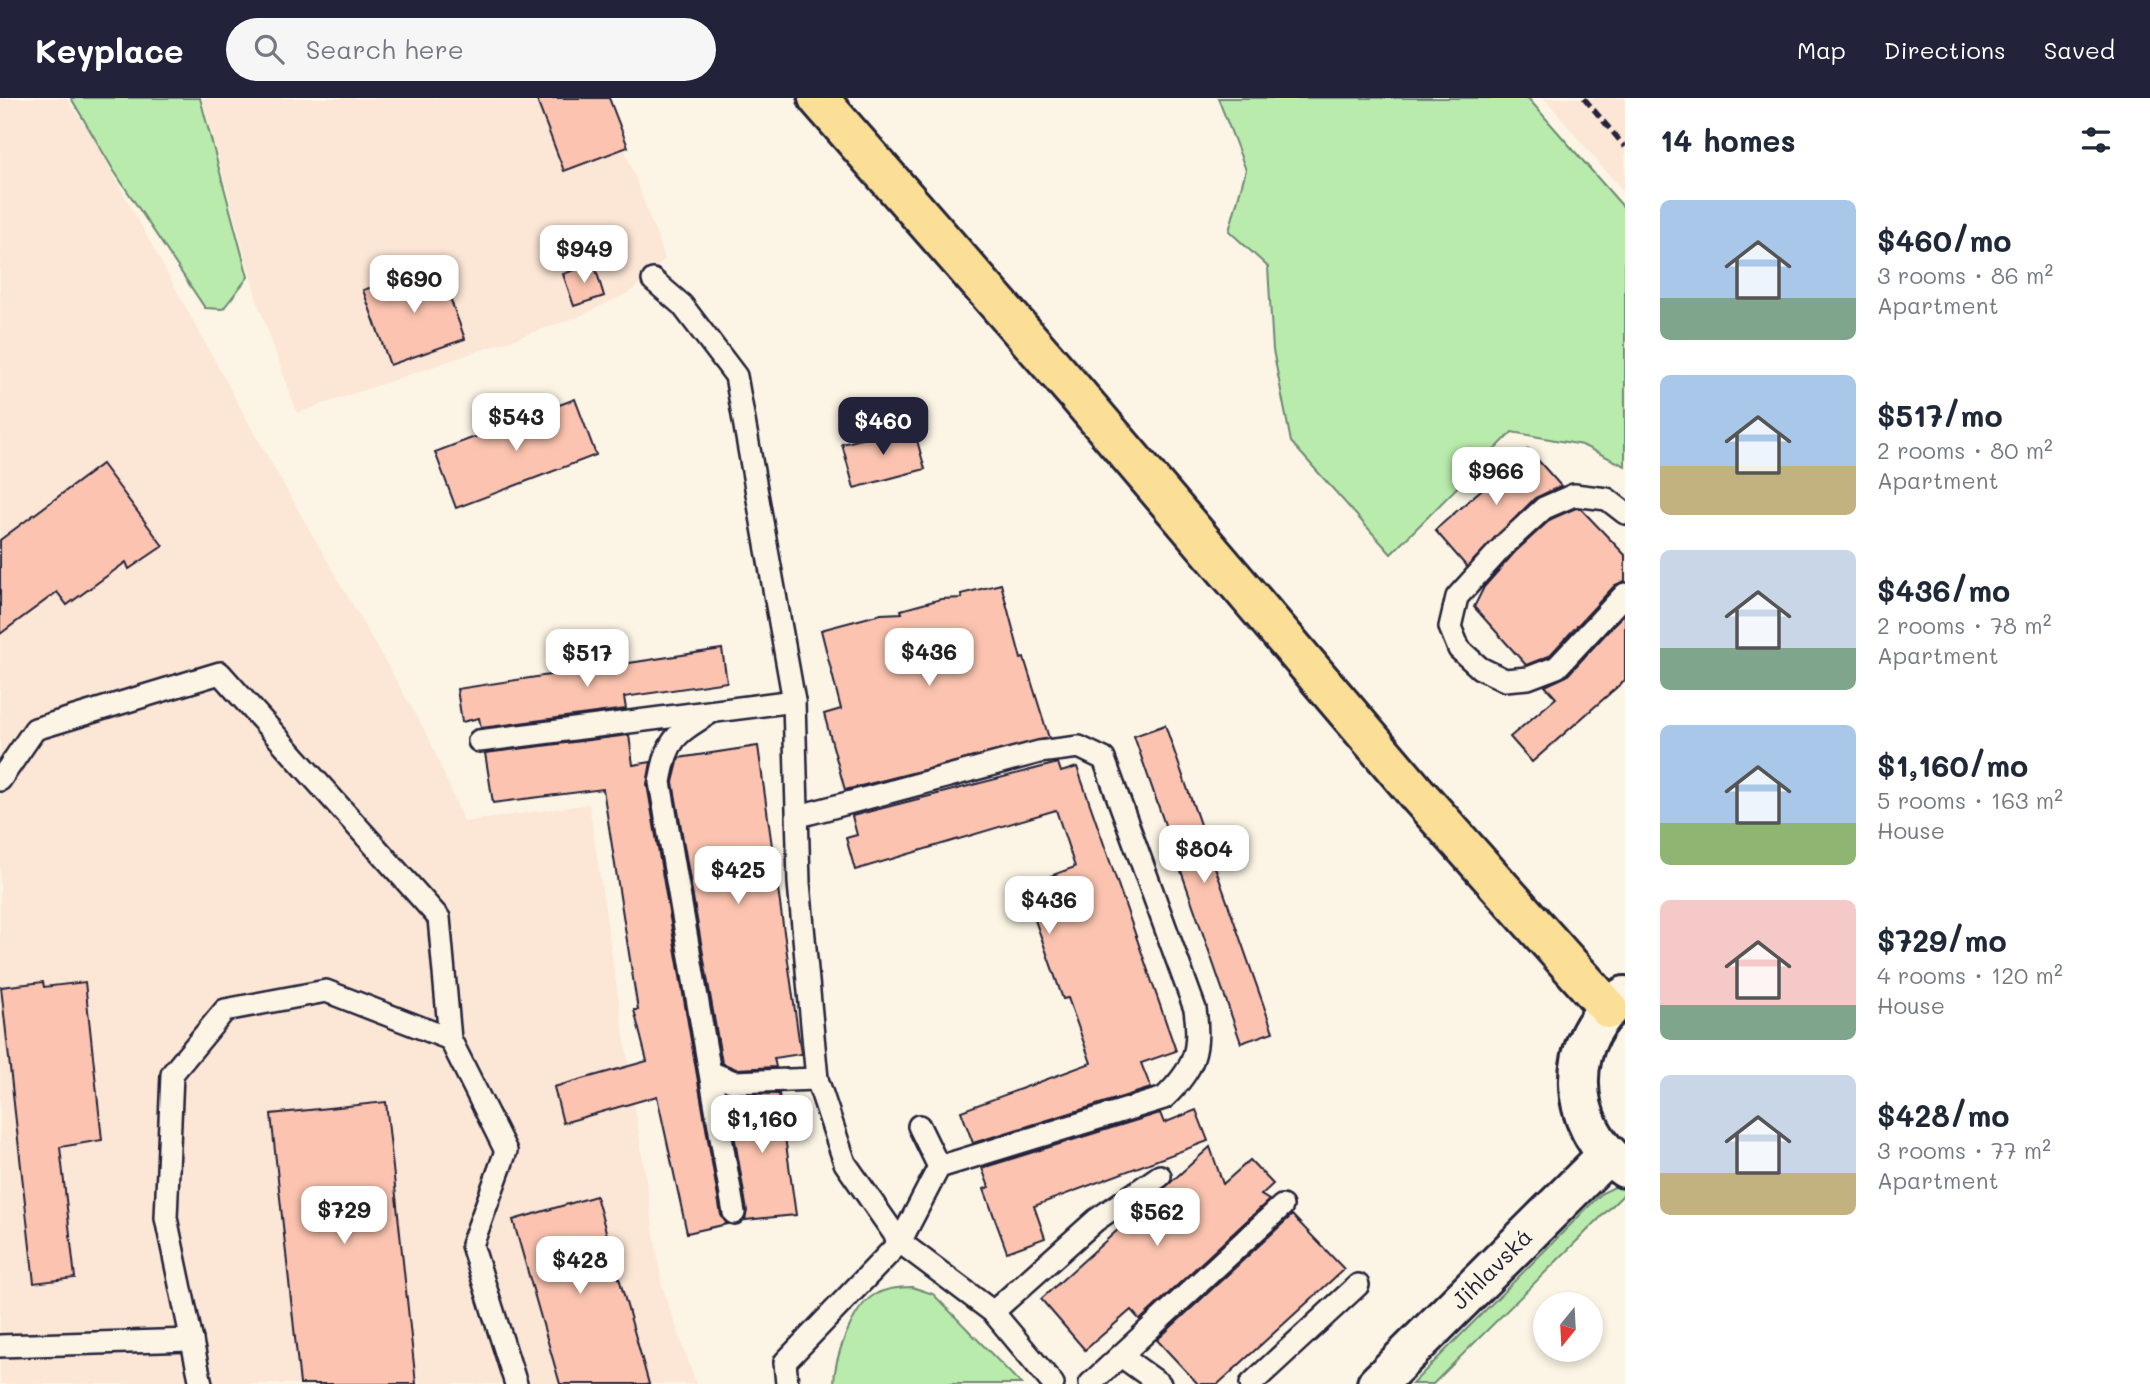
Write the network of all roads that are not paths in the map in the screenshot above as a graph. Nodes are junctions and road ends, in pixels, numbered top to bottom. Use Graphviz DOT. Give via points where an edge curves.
graph roads {
  1 [pos="818,98"];
  2 [pos="653,280"];
  3 [pos="1625,513"];
  4 [pos="1625,594"];
  5 [pos="794,701"];
  6 [pos="710,713"];
  7 [pos="479,741"];
  8 [pos="0,780"];
  9 [pos="799,816"];
  10 [pos="1617,1003"];
  11 [pos="450,1039"];
  12 [pos="712,1073"];
  13 [pos="817,1079"];
  14 [pos="919,1126"];
  15 [pos="1616,1161"];
  16 [pos="939,1167"];
  17 [pos="1160,1175"];
  18 [pos="1282,1206"];
  19 [pos="734,1213"];
  20 [pos="900,1242"];
  21 [pos="1358,1285"];
  22 [pos="993,1312"];
  23 [pos="191,1340"];
  24 [pos="0,1346"];
  25 [pos="1121,1356"];
  26 [pos="201,1384"];
  27 [pos="516,1384"];
  28 [pos="787,1384"];
  29 [pos="1053,1384"];
  30 [pos="1090,1384"];
  31 [pos="1160,1384"];
  32 [pos="1251,1384"];
  33 [pos="1377,1384"];
  1 -- 10 [label="main road" via="1410,786"];
  2 -- 5 [label="lane" via="682,305 736,376"];
  3 -- 4 [label="lane" via="1607,499 1574,495 1544,508 1457,597 1450,627 1460,649 1480,668 1505,680 1528,678 1557,667"];
  5 -- 6 [label="lane"];
  5 -- 9 [label="lane"];
  6 -- 7 [label="lane"];
  6 -- 12 [label="lane" via="677,734 665,753 660,782"];
  8 -- 11 [label="lane" via="35,729 220,673 439,918"];
  9 -- 13 [label="lane" via="799,883"];
  9 -- 16 [label="lane" via="1039,752 1080,747 1104,759 1195,1009 1199,1039 1193,1061 1164,1098"];
  10 -- 15 [label="main road" via="1585,1046 1578,1081 1584,1117 1598,1143"];
  11 -- 23 [label="lane" via="326,991 225,1010 172,1073 166,1218"];
  11 -- 27 [label="lane" via="506,1151 472,1245"];
  12 -- 13 [label="lane" via="734,1082"];
  12 -- 19 [label="lane"];
  13 -- 20 [label="lane" via="845,1163"];
  14 -- 16 [label="lane"];
  15 -- 33 [label="main road, Jihlavská"];
  16 -- 20 [label="lane"];
  17 -- 22 [label="lane" via="1096,1220"];
  18 -- 25 [label="lane"];
  20 -- 22 [label="lane"];
  20 -- 28 [label="lane" via="785,1362"];
  21 -- 32 [label="lane"];
  22 -- 29 [label="lane"];
  23 -- 24 [label="lane"];
  23 -- 26 [label="lane"];
  25 -- 30 [label="lane"];
  25 -- 31 [label="lane"];
}
